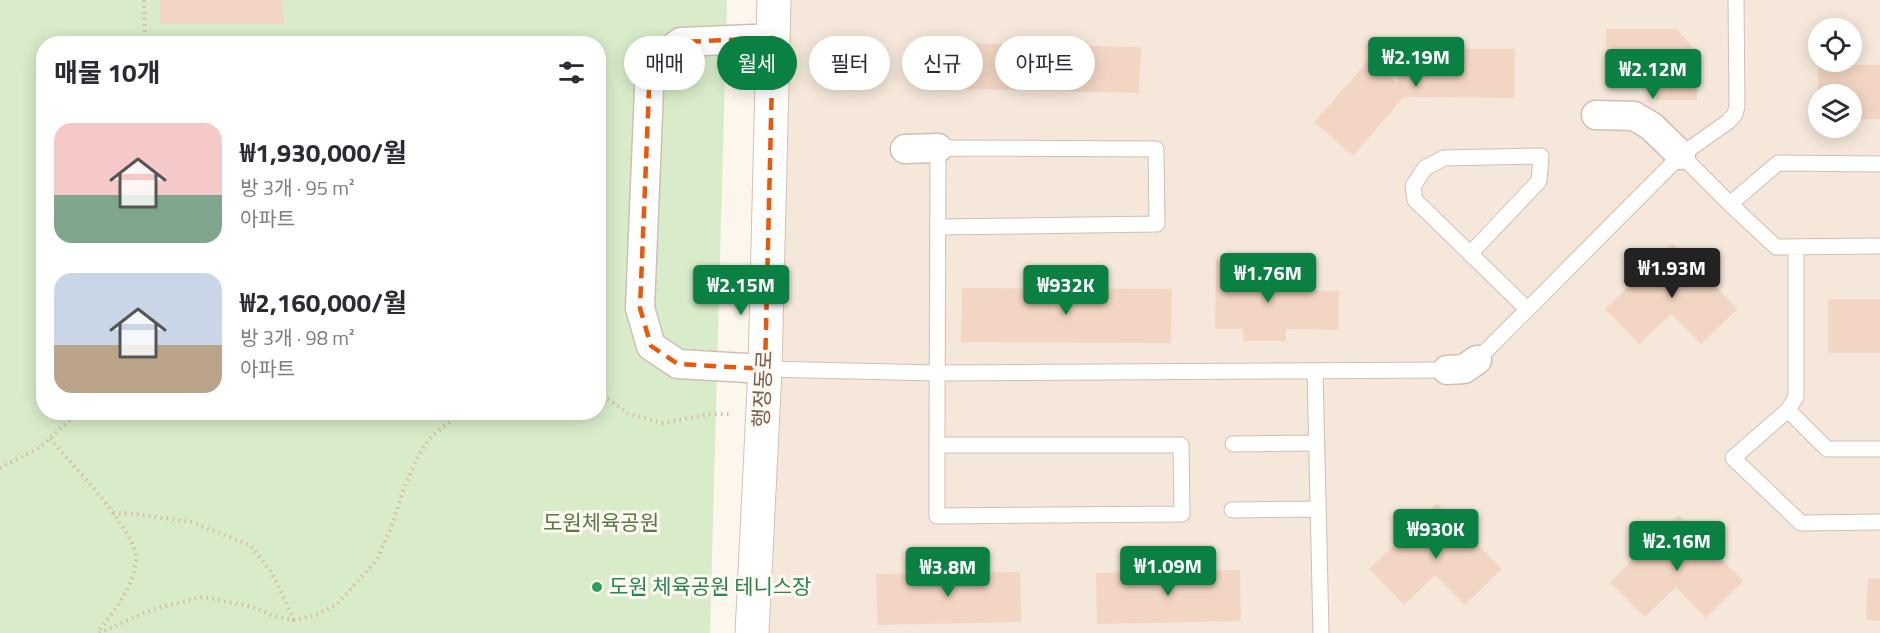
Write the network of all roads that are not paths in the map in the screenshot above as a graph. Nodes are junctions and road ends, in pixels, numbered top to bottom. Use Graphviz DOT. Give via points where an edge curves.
graph roads {
  1 [pos="774,0"];
  2 [pos="1736,0"];
  3 [pos="773,36"];
  4 [pos="717,40"];
  5 [pos="772,90"];
  6 [pos="1596,115"];
  7 [pos="938,148"];
  8 [pos="904,149"];
  9 [pos="1681,155"];
  10 [pos="1880,164"];
  11 [pos="1730,204"];
  12 [pos="938,227"];
  13 [pos="1880,246"];
  14 [pos="1796,247"];
  15 [pos="1470,254"];
  16 [pos="1527,309"];
  17 [pos="1477,360"];
  18 [pos="765,369"];
  19 [pos="1447,370"];
  20 [pos="1316,371"];
  21 [pos="938,373"];
  22 [pos="1788,410"];
  23 [pos="1317,443"];
  24 [pos="1233,444"];
  25 [pos="937,445"];
  26 [pos="1880,449"];
  27 [pos="1318,509"];
  28 [pos="1232,510"];
  29 [pos="1880,522"];
  30 [pos="752,633"];
  31 [pos="1321,633"];
  1 -- 3 [label="street, 행정동로"];
  2 -- 9 [label="lane" via="1735,114"];
  4 -- 18 [label="street" via="681,42 650,65 640,308 651,346 678,364"];
  5 -- 18 [label="street, 행정동로"];
  6 -- 9 [label="street" via="1634,116 1651,126"];
  7 -- 8 [label="street"];
  7 -- 12 [label="lane"];
  7 -- 12 [label="lane" via="1156,148 1157,224"];
  9 -- 11 [label="lane"];
  9 -- 16 [label="lane"];
  10 -- 11 [label="lane" via="1778,163"];
  11 -- 14 [label="lane" via="1776,247"];
  12 -- 21 [label="lane"];
  13 -- 14 [label="lane"];
  14 -- 22 [label="lane" via="1796,397"];
  15 -- 15 [label="lane" via="1415,200 1413,186 1425,168 1444,158 1540,156 1539,181"];
  15 -- 16 [label="lane"];
  16 -- 17 [label="lane"];
  17 -- 19 [label="street" via="1464,369"];
  18 -- 21 [label="lane"];
  18 -- 30 [label="street, 행정동로"];
  19 -- 20 [label="lane"];
  20 -- 21 [label="lane"];
  20 -- 23 [label="lane"];
  21 -- 25 [label="lane"];
  22 -- 26 [label="lane" via="1827,449"];
  22 -- 29 [label="lane" via="1733,458 1801,523"];
  23 -- 24 [label="lane"];
  23 -- 27 [label="lane"];
  25 -- 25 [label="lane" via="937,516 1182,514 1181,445"];
  27 -- 28 [label="lane"];
  27 -- 31 [label="lane"];
}
